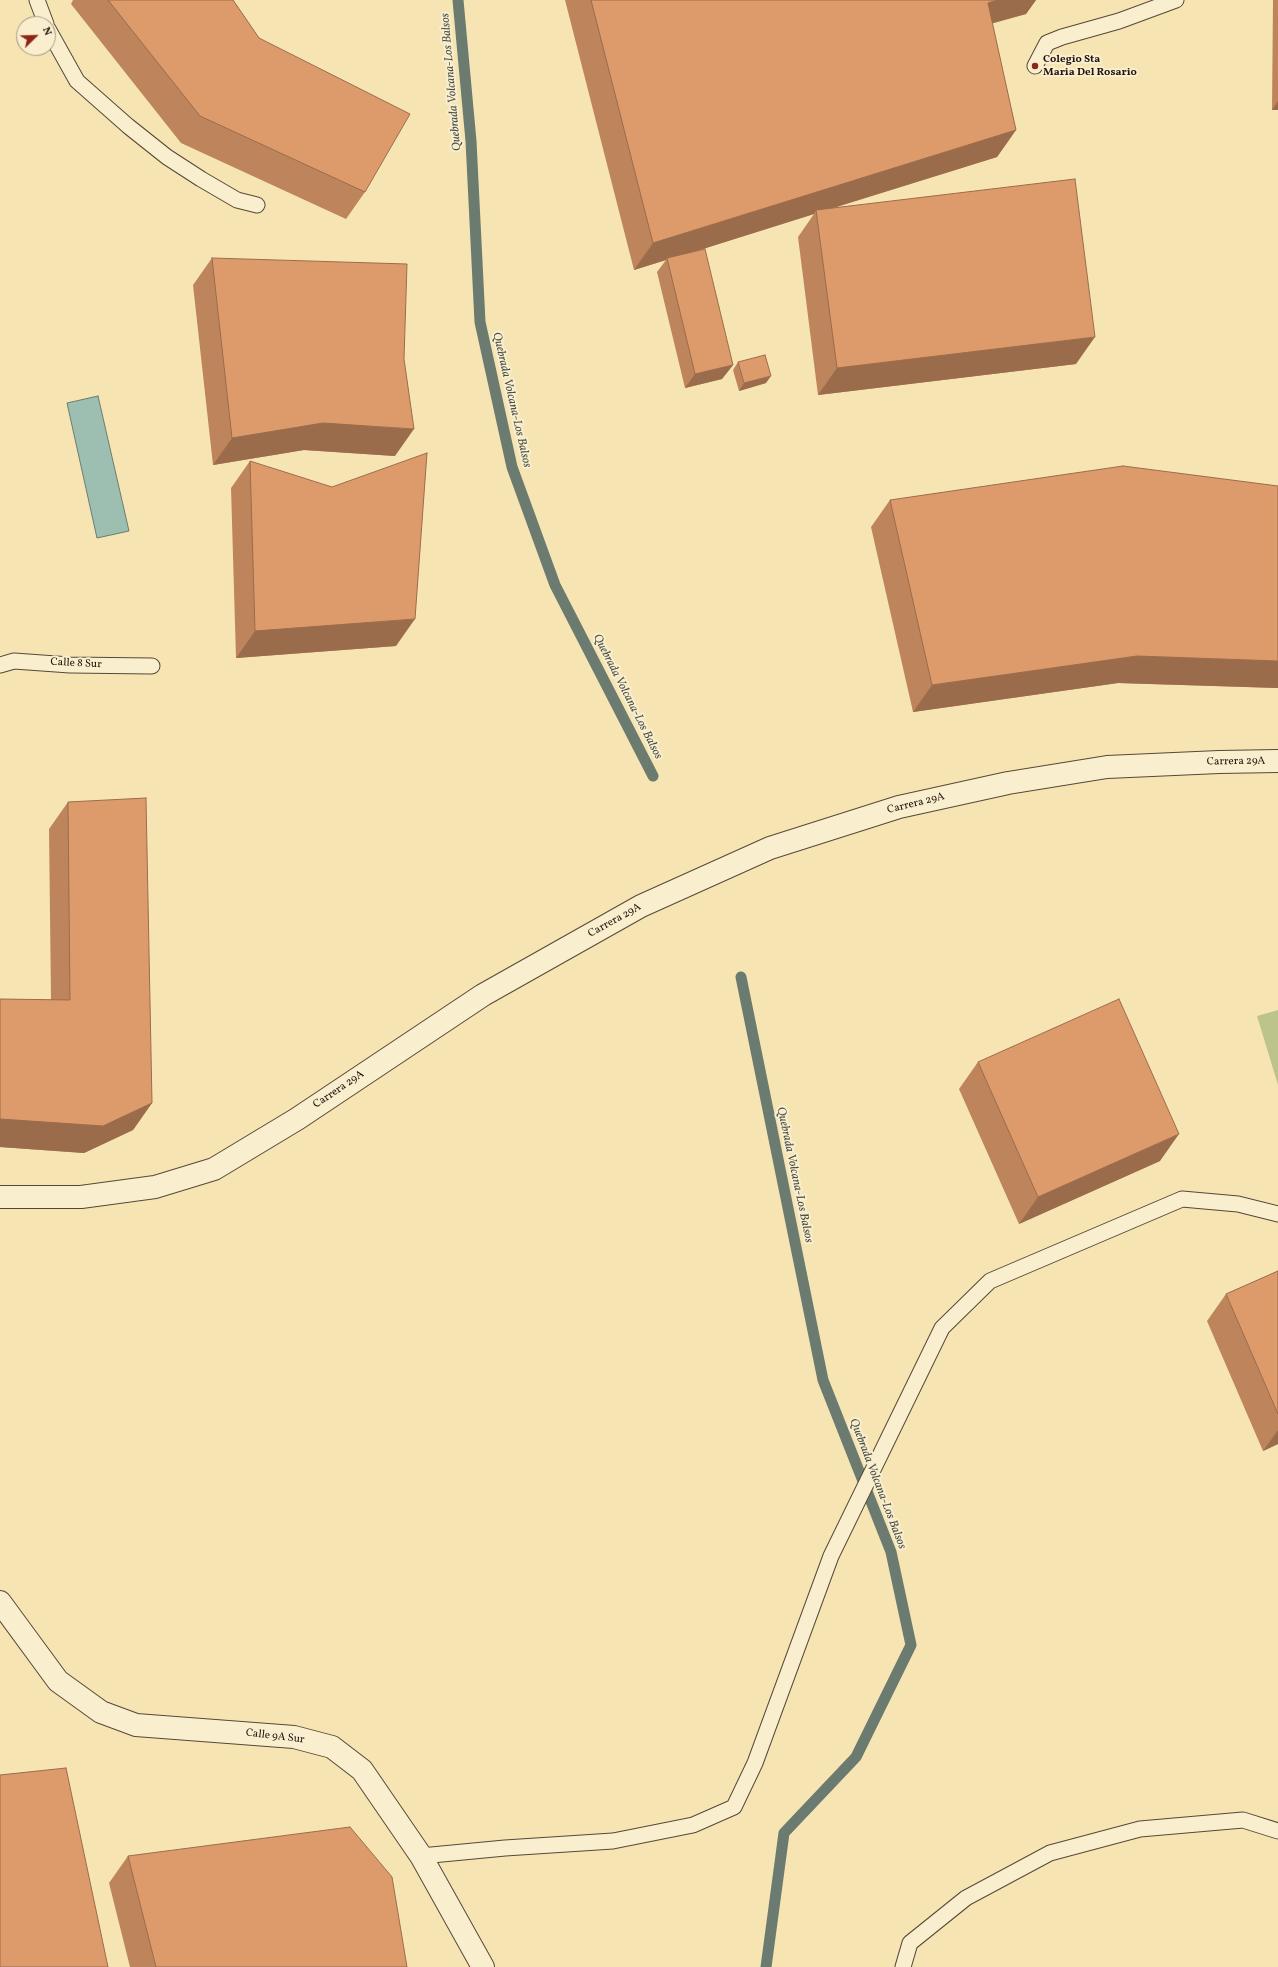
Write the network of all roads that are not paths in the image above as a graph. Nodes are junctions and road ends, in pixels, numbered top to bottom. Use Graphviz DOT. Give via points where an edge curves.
graph roads {
  1 [pos="37,0"];
  2 [pos="1176,0"];
  3 [pos="43,16"];
  4 [pos="56,43"];
  5 [pos="1035,66"];
  6 [pos="257,205"];
  7 [pos="0,665"];
  8 [pos="152,666"];
  9 [pos="1278,761"];
  10 [pos="0,1197"];
  11 [pos="1278,1214"];
  12 [pos="0,1602"];
  13 [pos="1278,1831"];
  14 [pos="421,1856"];
  15 [pos="483,1967"];
  16 [pos="903,1967"];
  1 -- 3 [label="lane"];
  2 -- 5 [label="lane" via="1047,43"];
  4 -- 6 [label="lane" via="77,81 128,126 167,157 201,179 237,200"];
  7 -- 8 [label="lane, Calle 8 Sur" via="14,661"];
  9 -- 10 [label="street, Carrera 29A" via="1107,767 1008,783 900,807 770,848 641,906 483,995 297,1119 214,1169 155,1188 82,1197"];
  11 -- 14 [label="lane" via="1238,1204 1182,1199 990,1281 942,1328 831,1556 755,1763 734,1807 693,1825 613,1841"];
  12 -- 14 [label="street, Calle 9A Sur" via="58,1681 101,1712 136,1725 294,1736 332,1747 362,1770"];
  13 -- 16 [label="lane" via="1243,1820 1140,1829 1050,1853 966,1898 910,1943"];
  14 -- 15 [label="street, Calle 9A Sur"];
}
